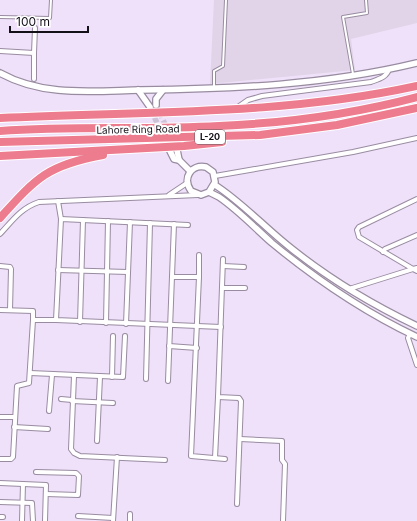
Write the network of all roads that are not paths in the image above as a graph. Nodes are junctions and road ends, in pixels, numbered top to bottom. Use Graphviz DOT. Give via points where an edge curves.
graph roads {
  1 [pos="51,0"];
  2 [pos="226,0"];
  3 [pos="366,0"];
  4 [pos="0,17"];
  5 [pos="35,28"];
  6 [pos="0,51"];
  7 [pos="34,53"];
  8 [pos="417,63"];
  9 [pos="389,69"];
  10 [pos="0,74"];
  11 [pos="353,76"];
  12 [pos="34,79"];
  13 [pos="417,86"];
  14 [pos="214,89"];
  15 [pos="138,90"];
  16 [pos="163,90"];
  17 [pos="417,97"];
  18 [pos="156,98"];
  19 [pos="147,101"];
  20 [pos="156,105"];
  21 [pos="150,107"];
  22 [pos="417,108"];
  23 [pos="236,109"];
  24 [pos="0,114"];
  25 [pos="0,118"];
  26 [pos="10,118"];
  27 [pos="0,132"];
  28 [pos="260,135"];
  29 [pos="417,138"];
  30 [pos="0,142"];
  31 [pos="144,148"];
  32 [pos="177,150"];
  33 [pos="170,151"];
  34 [pos="0,156"];
  35 [pos="179,160"];
  36 [pos="190,171"];
  37 [pos="215,176"];
  38 [pos="187,184"];
  39 [pos="215,185"];
  40 [pos="209,192"];
  41 [pos="198,195"];
  42 [pos="167,196"];
  43 [pos="417,199"];
  44 [pos="58,201"];
  45 [pos="0,218"];
  46 [pos="61,219"];
  47 [pos="83,220"];
  48 [pos="108,221"];
  49 [pos="130,222"];
  50 [pos="150,223"];
  51 [pos="174,224"];
  52 [pos="188,225"];
  53 [pos="0,234"];
  54 [pos="417,235"];
  55 [pos="383,252"];
  56 [pos="199,255"];
  57 [pos="223,259"];
  58 [pos="0,266"];
  59 [pos="223,266"];
  60 [pos="244,267"];
  61 [pos="416,269"];
  62 [pos="58,270"];
  63 [pos="81,270"];
  64 [pos="108,272"];
  65 [pos="128,272"];
  66 [pos="173,277"];
  67 [pos="198,277"];
  68 [pos="223,288"];
  69 [pos="245,288"];
  70 [pos="349,289"];
  71 [pos="0,310"];
  72 [pos="10,310"];
  73 [pos="33,320"];
  74 [pos="56,320"];
  75 [pos="80,322"];
  76 [pos="106,323"];
  77 [pos="126,324"];
  78 [pos="147,325"];
  79 [pos="170,326"];
  80 [pos="417,326"];
  81 [pos="197,327"];
  82 [pos="222,327"];
  83 [pos="410,334"];
  84 [pos="113,336"];
  85 [pos="125,336"];
  86 [pos="417,337"];
  87 [pos="169,346"];
  88 [pos="196,348"];
  89 [pos="417,365"];
  90 [pos="30,373"];
  91 [pos="52,375"];
  92 [pos="74,376"];
  93 [pos="100,377"];
  94 [pos="112,377"];
  95 [pos="146,379"];
  96 [pos="168,382"];
  97 [pos="218,397"];
  98 [pos="61,400"];
  99 [pos="72,400"];
  100 [pos="99,402"];
  101 [pos="113,403"];
  102 [pos="49,411"];
  103 [pos="0,417"];
  104 [pos="15,417"];
  105 [pos="14,427"];
  106 [pos="48,430"];
  107 [pos="240,438"];
  108 [pos="97,441"];
  109 [pos="117,458"];
  110 [pos="215,458"];
  111 [pos="0,459"];
  112 [pos="225,459"];
  113 [pos="164,460"];
  114 [pos="36,472"];
  115 [pos="0,483"];
  116 [pos="23,484"];
  117 [pos="46,494"];
  118 [pos="0,502"];
  119 [pos="22,503"];
  120 [pos="237,504"];
  121 [pos="130,514"];
  122 [pos="78,516"];
  123 [pos="113,520"];
  124 [pos="22,521"];
  125 [pos="33,521"];
  126 [pos="45,521"];
  127 [pos="130,521"];
  128 [pos="283,521"];
  1 -- 4 [label="lane" via="50,18"];
  2 -- 14 [label="lane" via="223,66 214,71"];
  3 -- 11 [label="lane" via="367,13 343,17"];
  5 -- 7 [label="street"];
  6 -- 7 [label="street"];
  7 -- 12 [label="street"];
  8 -- 9 [label="street"];
  9 -- 11 [label="street"];
  9 -- 23 [label="street" via="387,74 372,82 262,96 248,100"];
  10 -- 15 [label="street" via="27,85 64,92"];
  11 -- 14 [label="street"];
  13 -- 23 [label="highway" via="290,105"];
  14 -- 16 [label="street"];
  15 -- 16 [label="street"];
  15 -- 19 [label="street"];
  16 -- 18 [label="street"];
  17 -- 27 [label="highway, Lahore Ring Road / L-20" via="285,121 219,126"];
  18 -- 19 [label="street"];
  18 -- 20 [label="street"];
  19 -- 21 [label="street"];
  22 -- 28 [label="highway, Lahore Ring Road / L-20" via="337,125"];
  23 -- 26 [label="highway"];
  24 -- 26 [label="highway"];
  25 -- 26 [label="highway"];
  28 -- 30 [label="highway, Lahore Ring Road / L-20"];
  28 -- 31 [label="highway" via="191,145"];
  29 -- 37 [label="street"];
  31 -- 34 [label="highway"];
  31 -- 45 [label="highway" via="84,158 61,165 30,186"];
  32 -- 35 [label="street"];
  33 -- 35 [label="street" via="174,159"];
  35 -- 36 [label="street"];
  36 -- 37 [label="street" via="197,167 206,167"];
  36 -- 38 [label="street"];
  37 -- 39 [label="street"];
  38 -- 41 [label="street" via="191,191"];
  38 -- 42 [label="street"];
  39 -- 40 [label="street"];
  39 -- 70 [label="street" via="293,250"];
  40 -- 41 [label="street"];
  40 -- 83 [label="street" via="340,295"];
  41 -- 42 [label="street"];
  42 -- 44 [label="street"];
  43 -- 55 [label="street" via="357,230 359,237"];
  44 -- 46 [label="street"];
  44 -- 53 [label="street" via="39,202 28,206 19,212"];
  46 -- 47 [label="street"];
  46 -- 62 [label="street"];
  47 -- 48 [label="street"];
  47 -- 63 [label="street"];
  48 -- 49 [label="street"];
  48 -- 64 [label="street"];
  49 -- 50 [label="street"];
  49 -- 65 [label="street"];
  50 -- 51 [label="street"];
  50 -- 78 [label="street"];
  51 -- 52 [label="street"];
  51 -- 66 [label="street"];
  54 -- 55 [label="street"];
  55 -- 61 [label="street"];
  56 -- 67 [label="street"];
  57 -- 59 [label="street"];
  58 -- 72 [label="street" via="11,269"];
  59 -- 60 [label="street"];
  59 -- 68 [label="street"];
  61 -- 70 [label="street"];
  62 -- 63 [label="street"];
  62 -- 74 [label="street"];
  63 -- 64 [label="street"];
  63 -- 75 [label="street"];
  64 -- 65 [label="street"];
  64 -- 76 [label="street"];
  65 -- 77 [label="street"];
  66 -- 67 [label="street"];
  66 -- 79 [label="street"];
  67 -- 81 [label="street"];
  68 -- 69 [label="street"];
  68 -- 82 [label="street"];
  70 -- 80 [label="street"];
  71 -- 72 [label="street"];
  72 -- 73 [label="street" via="33,311"];
  73 -- 74 [label="street"];
  73 -- 90 [label="street"];
  74 -- 75 [label="street"];
  75 -- 76 [label="street"];
  76 -- 77 [label="street"];
  77 -- 78 [label="street"];
  78 -- 79 [label="street"];
  78 -- 95 [label="street"];
  79 -- 81 [label="street"];
  79 -- 87 [label="street"];
  81 -- 82 [label="street"];
  81 -- 88 [label="street"];
  82 -- 97 [label="street"];
  83 -- 86 [label="street"];
  83 -- 89 [label="street" via="408,338"];
  84 -- 94 [label="street"];
  85 -- 94 [label="street" via="124,377"];
  87 -- 88 [label="street"];
  87 -- 96 [label="street"];
  88 -- 110 [label="street" via="191,456"];
  90 -- 91 [label="street"];
  90 -- 104 [label="street" via="28,384 17,385"];
  91 -- 92 [label="street"];
  91 -- 102 [label="street"];
  92 -- 93 [label="street"];
  92 -- 99 [label="street"];
  93 -- 94 [label="street"];
  93 -- 100 [label="street"];
  97 -- 107 [label="street" via="241,399"];
  97 -- 110 [label="street"];
  98 -- 99 [label="street"];
  99 -- 100 [label="street"];
  99 -- 109 [label="street" via="71,449 74,453 80,456"];
  100 -- 101 [label="street"];
  100 -- 108 [label="street"];
  103 -- 104 [label="street"];
  104 -- 105 [label="street"];
  105 -- 106 [label="street"];
  105 -- 111 [label="street" via="12,458"];
  107 -- 120 [label="street"];
  107 -- 128 [label="street" via="282,441 282,460 285,464"];
  109 -- 113 [label="street"];
  109 -- 123 [label="street"];
  110 -- 112 [label="street"];
  114 -- 117 [label="street" via="78,474 78,495"];
  115 -- 116 [label="street"];
  116 -- 117 [label="street" via="46,485"];
  116 -- 119 [label="street"];
  117 -- 126 [label="street"];
  118 -- 119 [label="street"];
  119 -- 124 [label="street"];
  119 -- 125 [label="street" via="33,504"];
  121 -- 127 [label="street"];
  122 -- 123 [label="street"];
}
